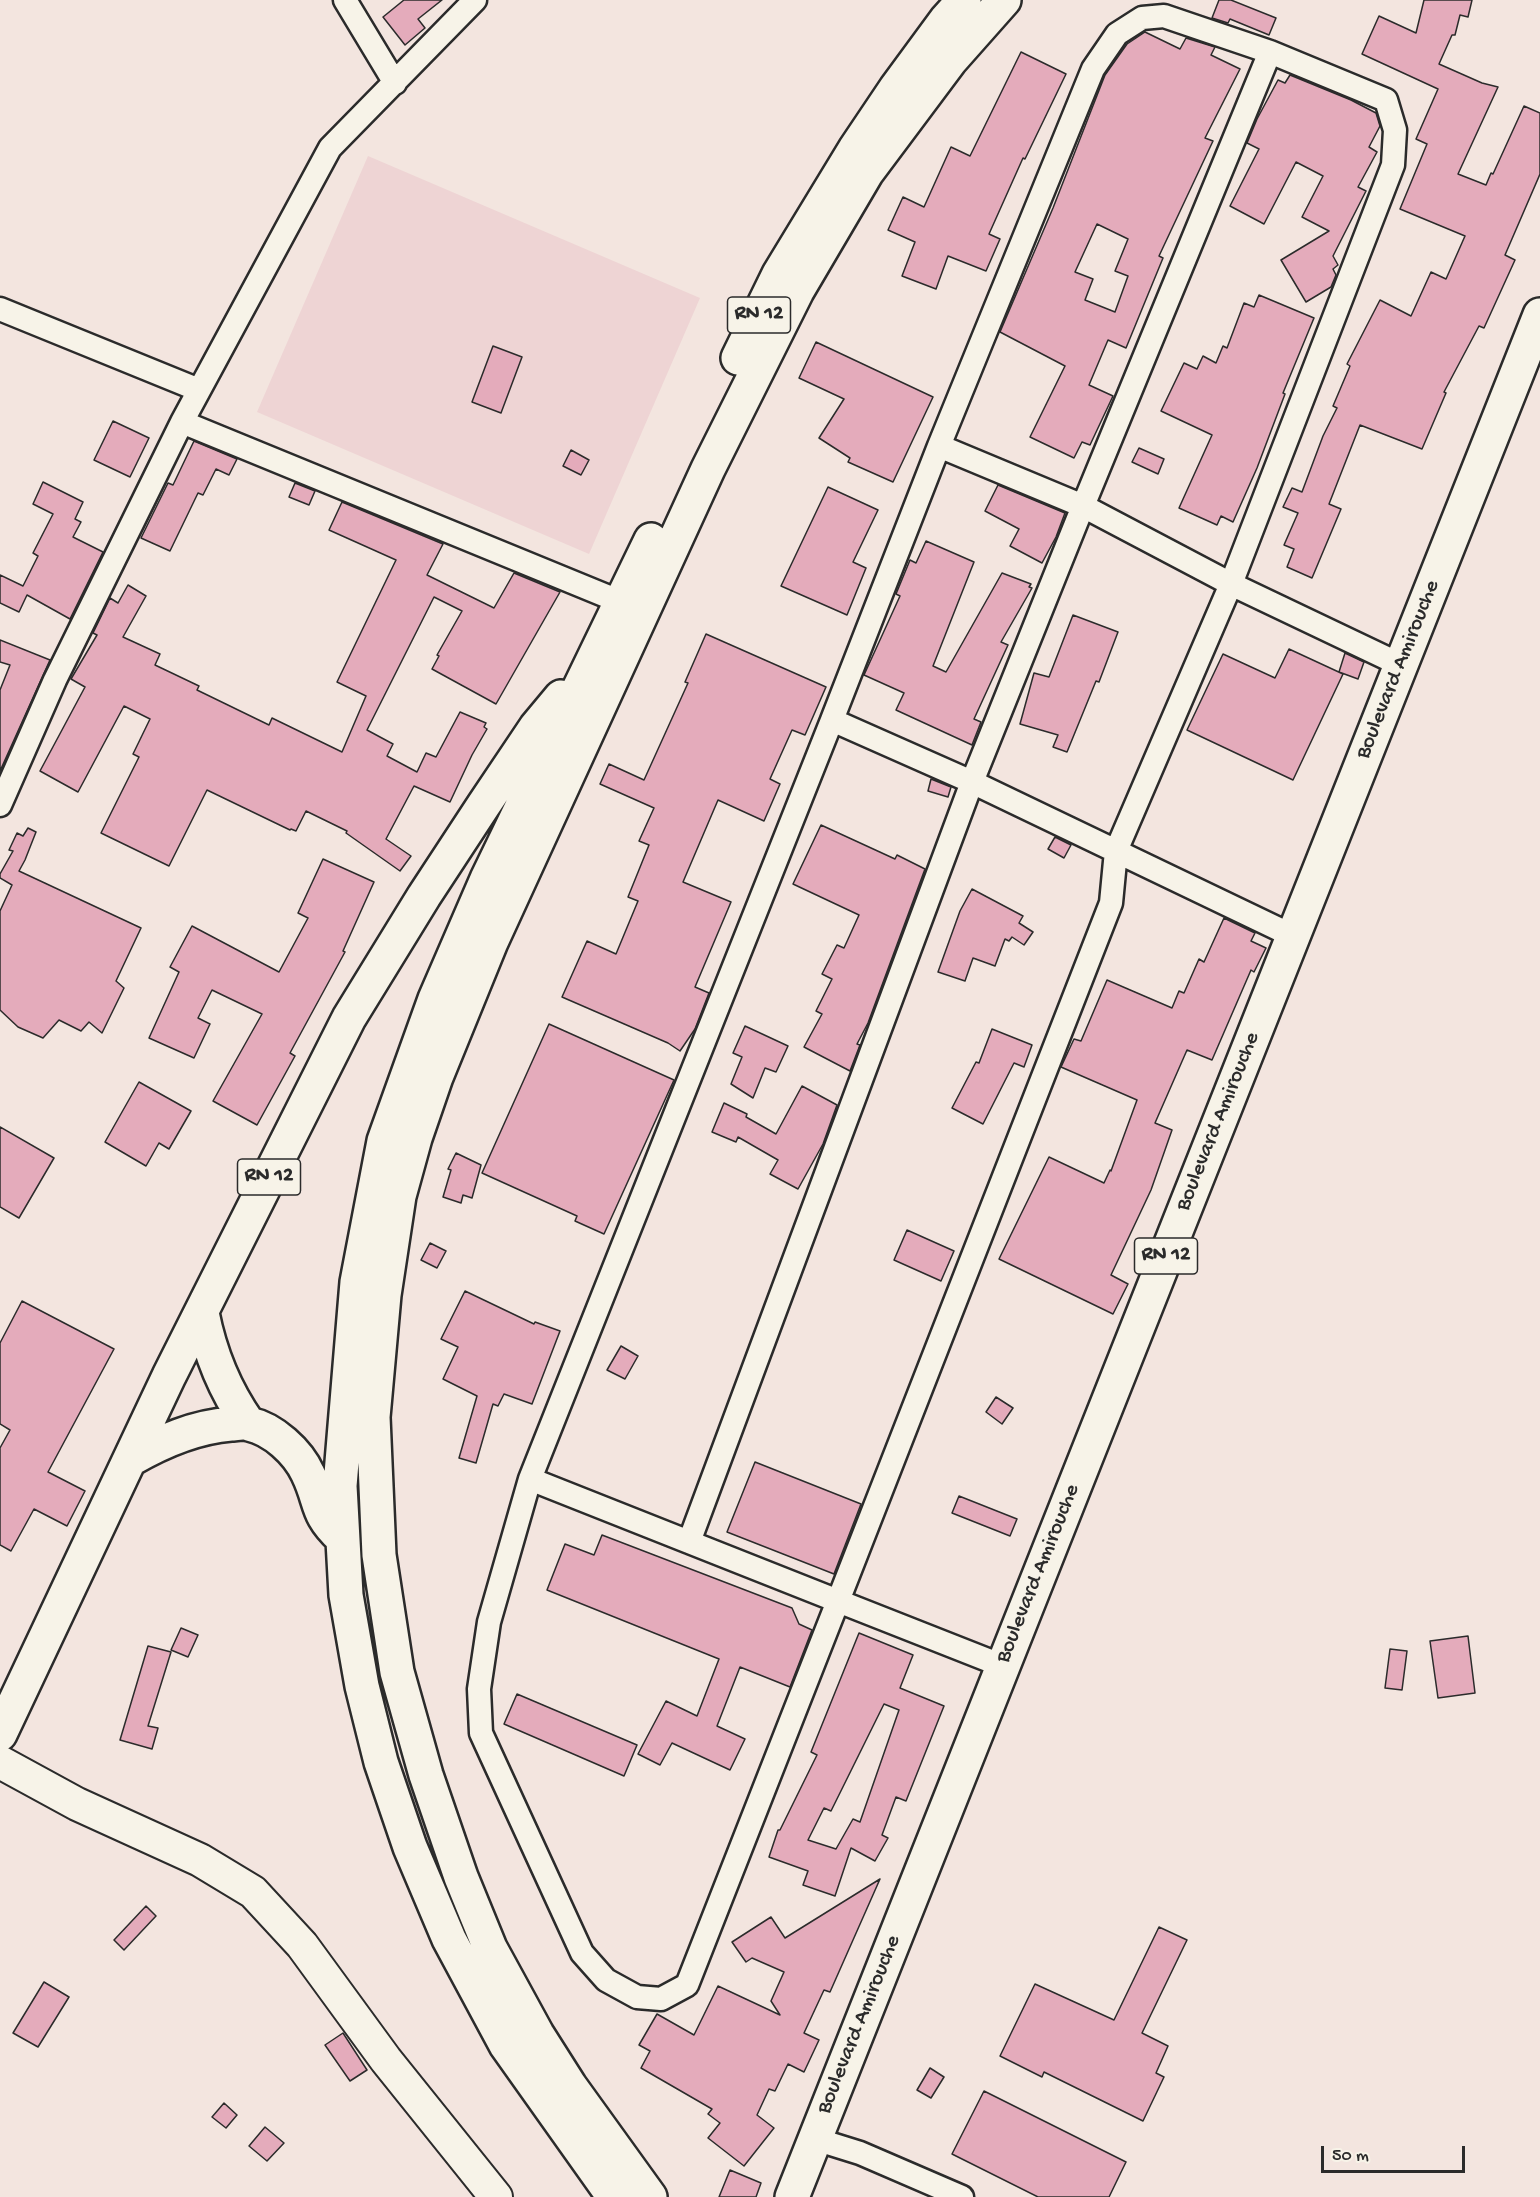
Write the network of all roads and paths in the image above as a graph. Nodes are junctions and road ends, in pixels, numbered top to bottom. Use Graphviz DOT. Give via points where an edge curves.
graph roads {
  1 [pos="345,0"];
  2 [pos="475,0"];
  3 [pos="964,0"];
  4 [pos="1004,0"];
  5 [pos="1270,52"];
  6 [pos="395,83"];
  7 [pos="0,309"];
  8 [pos="1540,315"];
  9 [pos="199,390"];
  10 [pos="182,422"];
  11 [pos="939,446"];
  12 [pos="1083,506"];
  13 [pos="1231,584"];
  14 [pos="621,602"];
  15 [pos="596,654"];
  16 [pos="1401,665"];
  17 [pos="832,720"];
  18 [pos="972,783"];
  19 [pos="0,805"];
  20 [pos="1116,851"];
  21 [pos="1293,936"];
  22 [pos="202,1313"];
  23 [pos="248,1423"];
  24 [pos="131,1459"];
  25 [pos="530,1479"];
  26 [pos="342,1538"];
  27 [pos="689,1542"];
  28 [pos="838,1601"];
  29 [pos="1003,1666"];
  30 [pos="0,1734"];
  31 [pos="0,1761"];
  32 [pos="815,2139"];
  33 [pos="496,2197"];
  34 [pos="614,2197"];
  35 [pos="651,2197"];
  36 [pos="792,2197"];
  37 [pos="962,2197"];
  1 -- 6 [label="street"];
  2 -- 6 [label="street"];
  3 -- 14 [label="main road, RN 12" via="896,88 778,274"];
  4 -- 35 [label="main road" via="950,61 867,172 797,291 708,469 491,942 436,1077 399,1196 384,1294 373,1417 379,1555 397,1672 426,1775 490,1948 570,2086"];
  5 -- 11 [label="street" via="1164,16 1142,18 1116,34 1093,69"];
  5 -- 12 [label="street"];
  5 -- 13 [label="street" via="1386,100 1395,130 1394,165"];
  6 -- 9 [label="street" via="330,148"];
  7 -- 9 [label="street"];
  8 -- 16 [label="main road, Boulevard Amirouche / RN 12"];
  9 -- 10 [label="street"];
  10 -- 14 [label="street"];
  10 -- 19 [label="street" via="56,680"];
  11 -- 12 [label="street"];
  11 -- 17 [label="street"];
  12 -- 13 [label="street"];
  12 -- 18 [label="street"];
  13 -- 16 [label="street"];
  13 -- 20 [label="street"];
  14 -- 15 [label="main road, RN 12"];
  15 -- 22 [label="main road, RN 12" via="536,727 349,1018"];
  15 -- 26 [label="main road" via="482,890 435,999 384,1141 357,1282 340,1486"];
  16 -- 21 [label="main road, Boulevard Amirouche / RN 12"];
  17 -- 18 [label="street"];
  17 -- 25 [label="street"];
  18 -- 20 [label="street"];
  18 -- 27 [label="street"];
  20 -- 21 [label="street"];
  20 -- 28 [label="street" via="1111,903"];
  21 -- 29 [label="main road, Boulevard Amirouche / RN 12"];
  22 -- 23 [label="main road" via="218,1371"];
  22 -- 24 [label="main road, RN 12"];
  23 -- 24 [label="main road" via="199,1429 152,1446"];
  23 -- 26 [label="main road" via="280,1440 299,1458 324,1519"];
  24 -- 30 [label="main road, RN 12"];
  25 -- 27 [label="street"];
  25 -- 28 [label="street" via="489,1622 479,1689 481,1733 582,1953 606,1980 637,1996 661,1999 687,1985"];
  26 -- 34 [label="main road" via="346,1595 362,1686 381,1762 410,1847 449,1939 506,2045"];
  27 -- 28 [label="street"];
  28 -- 29 [label="street"];
  29 -- 32 [label="main road, Boulevard Amirouche / RN 12"];
  31 -- 33 [label="street" via="77,1804 200,1860 252,1892 302,1945 386,2060"];
  32 -- 36 [label="main road, Boulevard Amirouche / RN 12"];
  32 -- 37 [label="street" via="860,2153"];
}
